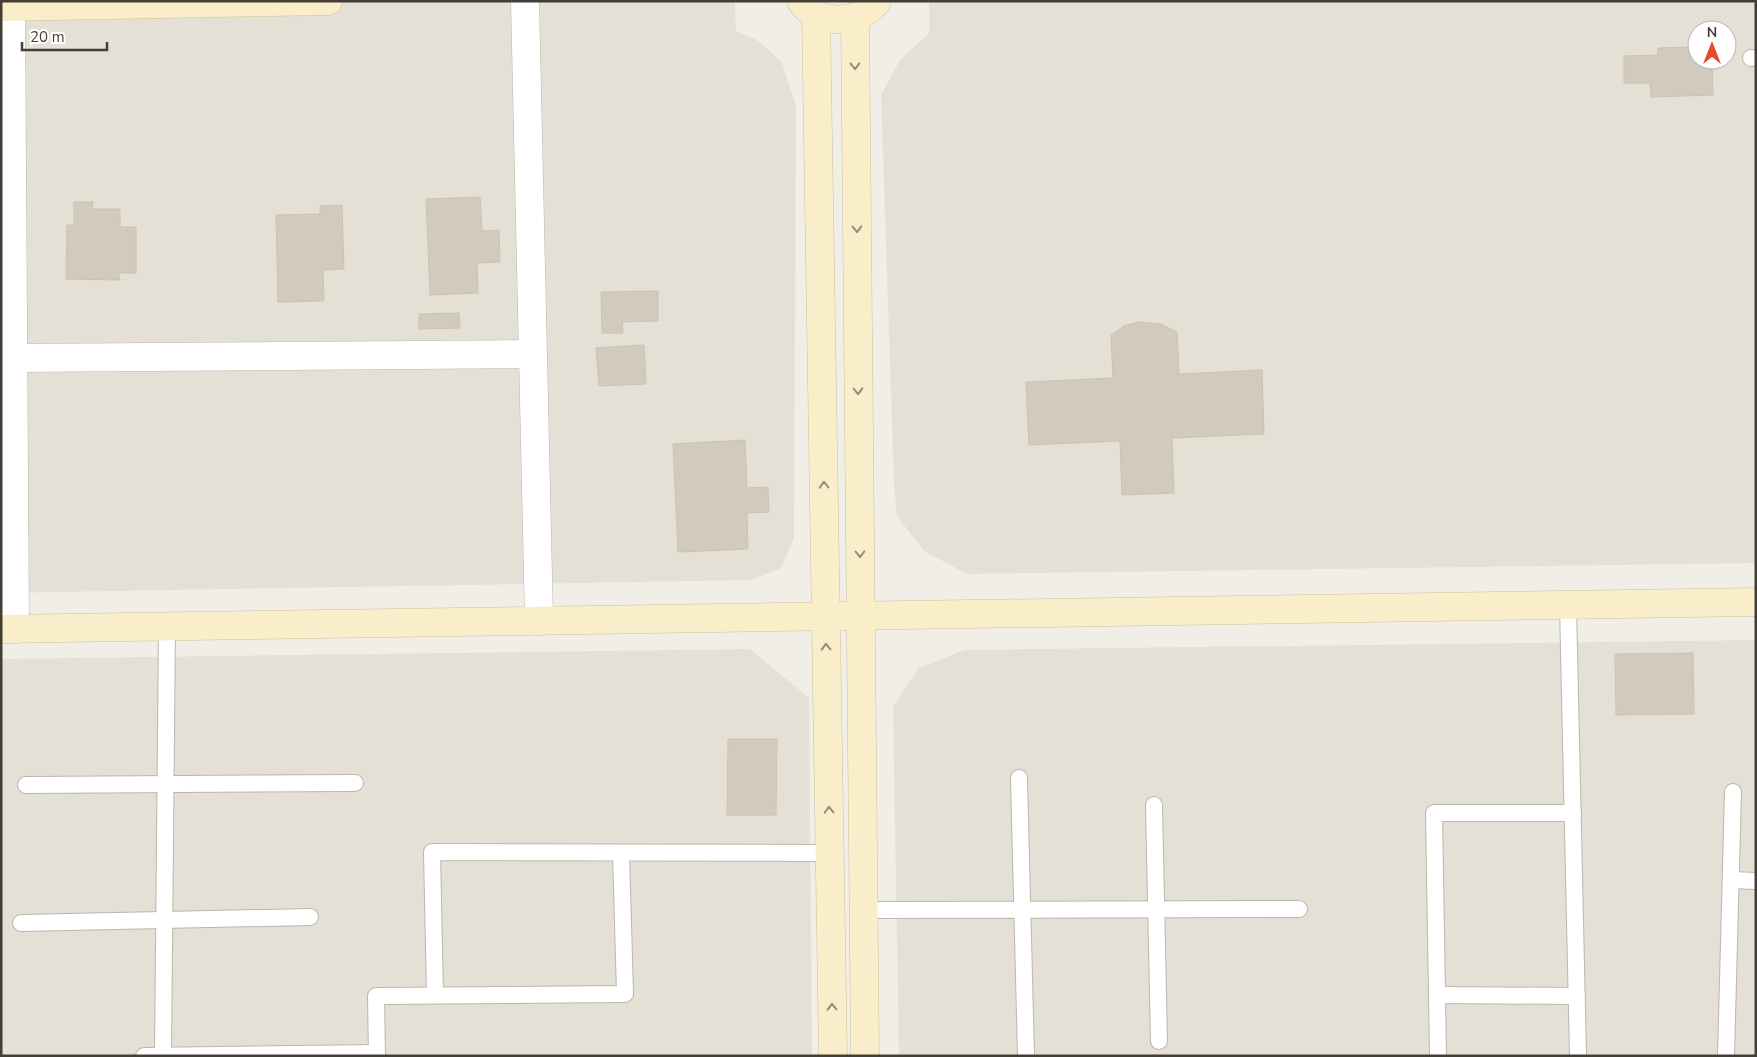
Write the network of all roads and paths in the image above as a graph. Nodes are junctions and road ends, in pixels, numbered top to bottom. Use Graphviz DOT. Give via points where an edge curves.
graph roads {
  1 [pos="328,1"];
  2 [pos="525,1"];
  3 [pos="877,1"];
  4 [pos="6,7"];
  5 [pos="808,8"];
  6 [pos="855,18"];
  7 [pos="533,354"];
  8 [pos="13,358"];
  9 [pos="1756,602"];
  10 [pos="1568,605"];
  11 [pos="860,616"];
  12 [pos="826,618"];
  13 [pos="539,621"];
  14 [pos="167,627"];
  15 [pos="8,629"];
  16 [pos="1019,778"];
  17 [pos="355,783"];
  18 [pos="166,784"];
  19 [pos="26,785"];
  20 [pos="1733,792"];
  21 [pos="1154,805"];
  22 [pos="1573,813"];
  23 [pos="621,853"];
  24 [pos="830,853"];
  25 [pos="1730,880"];
  26 [pos="1756,881"];
  27 [pos="863,910"];
  28 [pos="1022,910"];
  29 [pos="1157,910"];
  30 [pos="1300,910"];
  31 [pos="310,917"];
  32 [pos="164,920"];
  33 [pos="21,923"];
  34 [pos="435,996"];
  35 [pos="1437,996"];
  36 [pos="1577,996"];
  37 [pos="1159,1041"];
  38 [pos="377,1054"];
  39 [pos="144,1056"];
  40 [pos="163,1056"];
  41 [pos="833,1056"];
  42 [pos="865,1056"];
  43 [pos="1026,1056"];
  44 [pos="1438,1056"];
  45 [pos="1578,1056"];
  46 [pos="1726,1056"];
  1 -- 4 [label="street"];
  2 -- 7 [label="street"];
  3 -- 6 [label="street"];
  4 -- 8 [label="street"];
  5 -- 6 [label="street" via="836,20"];
  12 -- 5 [label="street, one-way"];
  6 -- 11 [label="street, one-way"];
  7 -- 8 [label="street"];
  7 -- 13 [label="street"];
  8 -- 15 [label="street"];
  9 -- 10 [label="street"];
  10 -- 11 [label="street"];
  10 -- 22 [label="lane"];
  11 -- 12 [label="street"];
  11 -- 27 [label="street"];
  12 -- 13 [label="street"];
  24 -- 12 [label="street, one-way"];
  13 -- 14 [label="street"];
  14 -- 15 [label="street"];
  14 -- 18 [label="lane"];
  16 -- 28 [label="lane"];
  17 -- 18 [label="lane"];
  18 -- 19 [label="lane"];
  18 -- 32 [label="lane"];
  20 -- 25 [label="lane"];
  21 -- 29 [label="lane"];
  22 -- 35 [label="lane" via="1434,813"];
  22 -- 36 [label="lane"];
  23 -- 24 [label="lane"];
  23 -- 34 [label="lane" via="625,994"];
  23 -- 34 [label="lane" via="432,852"];
  41 -- 24 [label="street, one-way"];
  25 -- 26 [label="lane"];
  25 -- 46 [label="lane"];
  27 -- 28 [label="lane"];
  27 -- 42 [label="street"];
  28 -- 29 [label="lane"];
  28 -- 43 [label="lane"];
  29 -- 30 [label="lane"];
  29 -- 37 [label="lane"];
  31 -- 32 [label="lane"];
  32 -- 33 [label="lane"];
  32 -- 40 [label="lane"];
  34 -- 38 [label="lane" via="376,996"];
  35 -- 36 [label="lane"];
  35 -- 44 [label="lane"];
  36 -- 45 [label="lane"];
  38 -- 40 [label="lane"];
  39 -- 40 [label="lane"];
}
